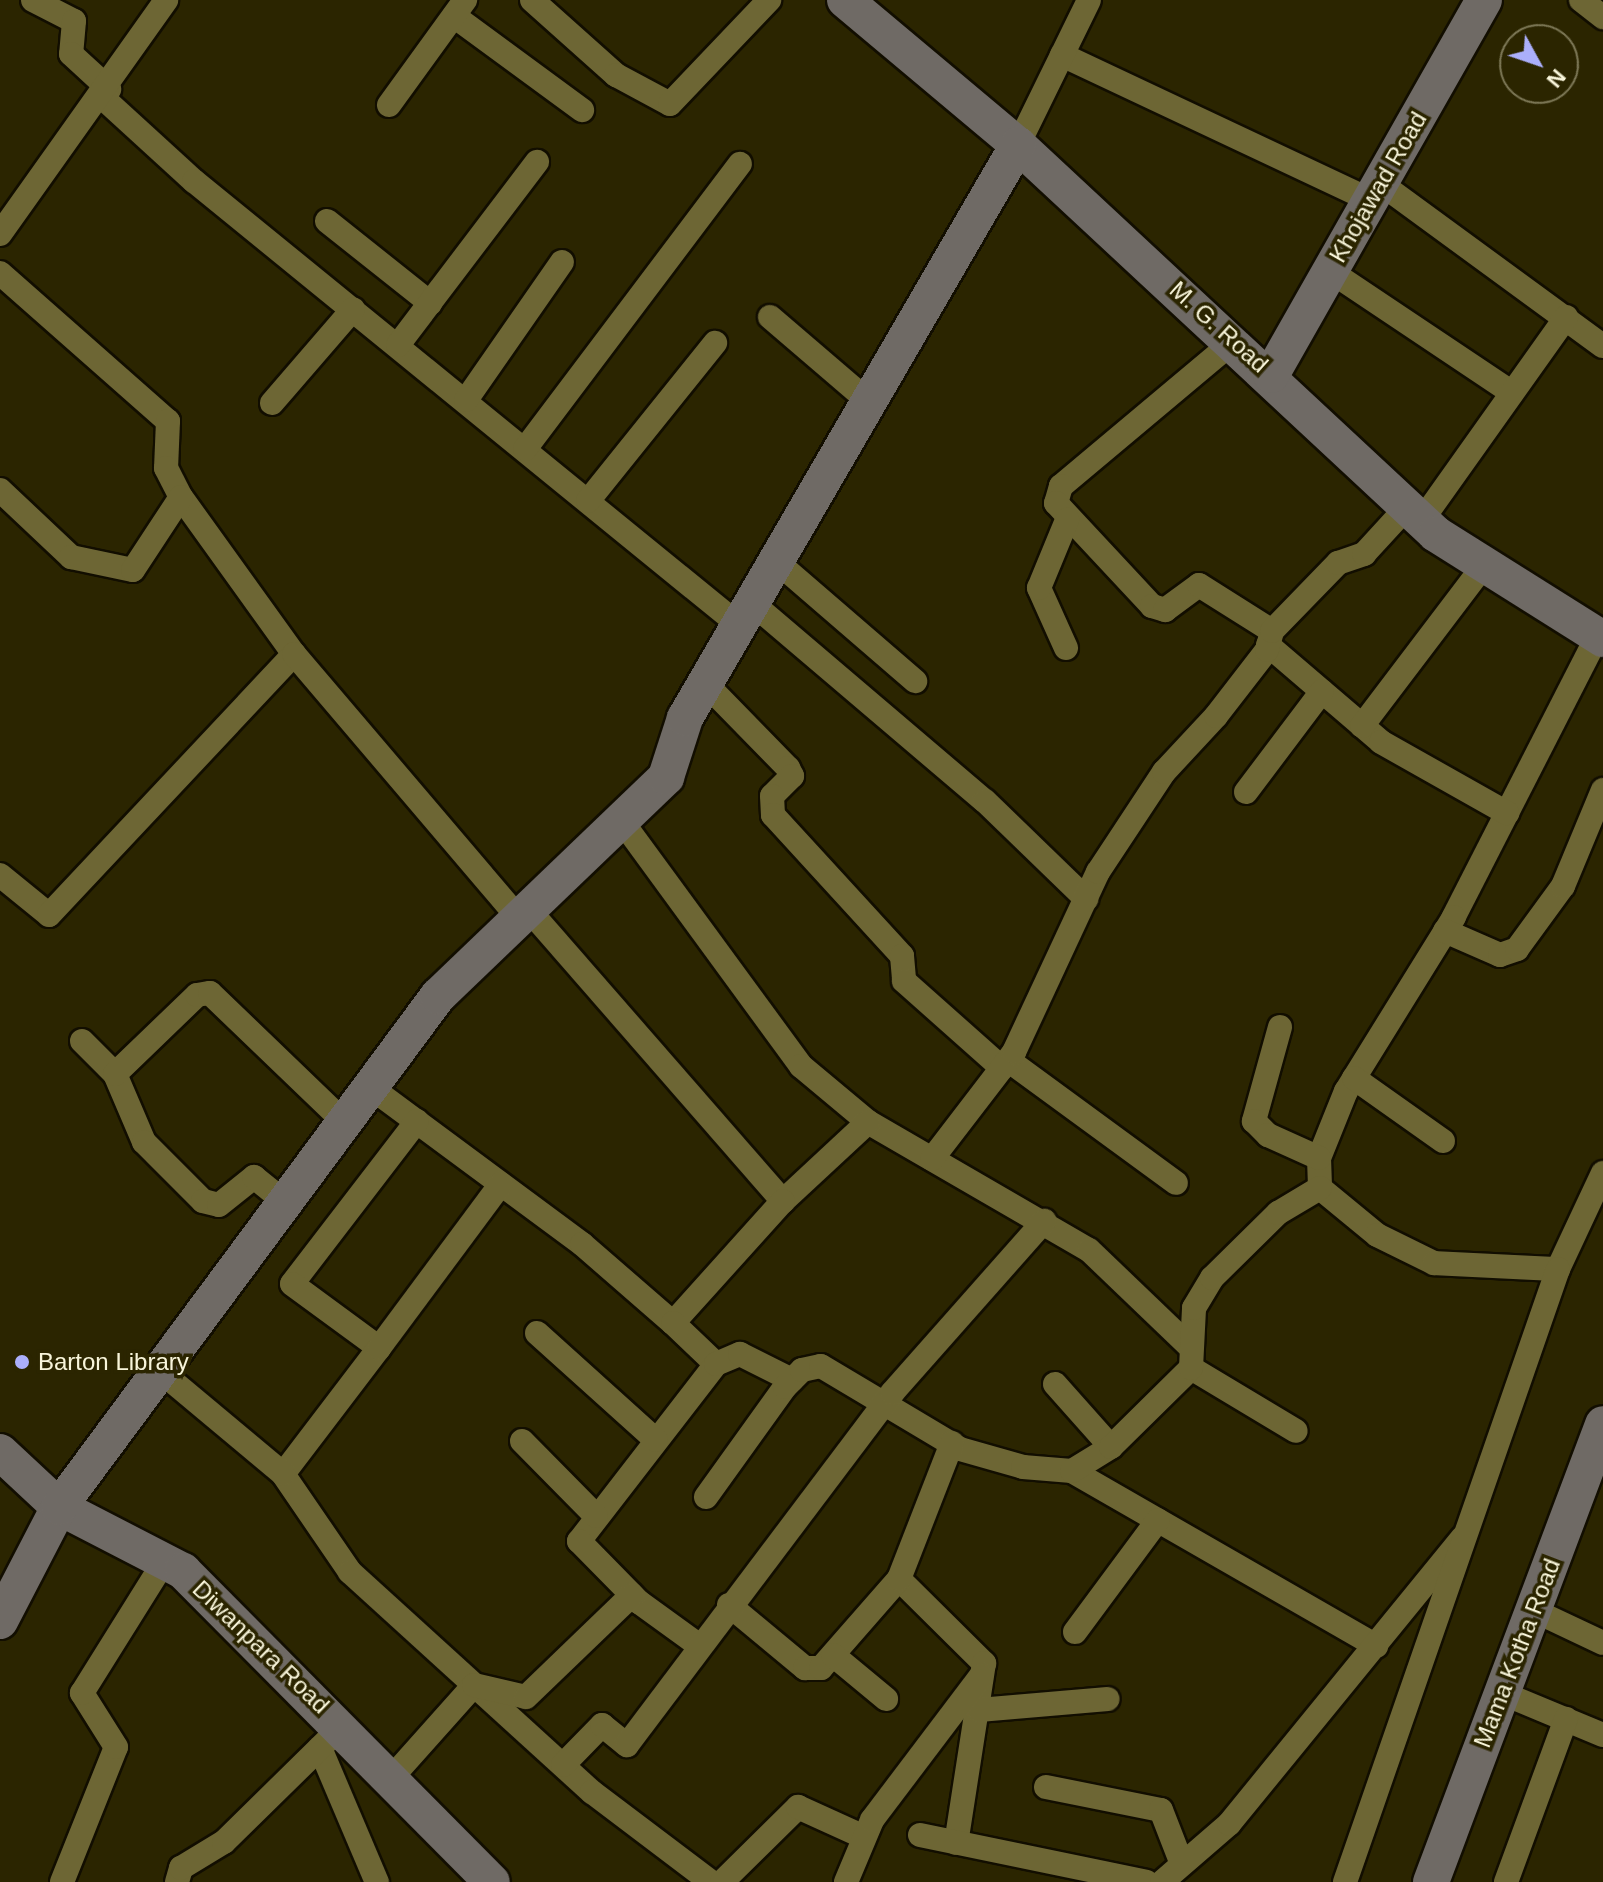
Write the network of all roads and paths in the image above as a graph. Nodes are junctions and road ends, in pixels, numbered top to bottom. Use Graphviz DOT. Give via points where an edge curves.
graph roads {
  1 [pos="33,0"];
  2 [pos="532,0"];
  3 [pos="769,0"];
  4 [pos="845,0"];
  5 [pos="1089,0"];
  6 [pos="1484,0"];
  7 [pos="1581,0"];
  8 [pos="156,6"];
  9 [pos="460,8"];
  10 [pos="1603,17"];
  11 [pos="1062,55"];
  12 [pos="106,93"];
  13 [pos="389,105"];
  14 [pos="582,110"];
  15 [pos="1018,145"];
  16 [pos="537,162"];
  17 [pos="740,164"];
  18 [pos="1375,192"];
  19 [pos="327,221"];
  20 [pos="0,234"];
  21 [pos="562,262"];
  22 [pos="1330,271"];
  23 [pos="0,273"];
  24 [pos="430,303"];
  25 [pos="353,309"];
  26 [pos="770,317"];
  27 [pos="1566,317"];
  28 [pos="1234,341"];
  29 [pos="715,343"];
  30 [pos="398,345"];
  31 [pos="1603,346"];
  32 [pos="1271,375"];
  33 [pos="1512,393"];
  34 [pos="466,400"];
  35 [pos="869,402"];
  36 [pos="272,403"];
  37 [pos="525,449"];
  38 [pos="0,490"];
  39 [pos="181,497"];
  40 [pos="588,501"];
  41 [pos="1415,513"];
  42 [pos="1067,520"];
  43 [pos="776,561"];
  44 [pos="1484,565"];
  45 [pos="745,614"];
  46 [pos="1600,637"];
  47 [pos="1270,638"];
  48 [pos="1066,648"];
  49 [pos="294,654"];
  50 [pos="915,681"];
  51 [pos="705,683"];
  52 [pos="1322,691"];
  53 [pos="1362,726"];
  54 [pos="1603,790"];
  55 [pos="1246,792"];
  56 [pos="1507,813"];
  57 [pos="621,820"];
  58 [pos="0,875"];
  59 [pos="1086,899"];
  60 [pos="524,914"];
  61 [pos="1445,931"];
  62 [pos="1280,1027"];
  63 [pos="82,1041"];
  64 [pos="1005,1064"];
  65 [pos="115,1074"];
  66 [pos="1354,1078"];
  67 [pos="370,1087"];
  68 [pos="417,1121"];
  69 [pos="344,1122"];
  70 [pos="868,1122"];
  71 [pos="1443,1141"];
  72 [pos="1319,1158"];
  73 [pos="932,1159"];
  74 [pos="1603,1173"];
  75 [pos="1176,1183"];
  76 [pos="501,1184"];
  77 [pos="1320,1188"];
  78 [pos="783,1201"];
  79 [pos="285,1202"];
  80 [pos="1044,1221"];
  81 [pos="1558,1269"];
  82 [pos="673,1323"];
  83 [pos="537,1333"];
  84 [pos="379,1348"];
  85 [pos="1190,1357"];
  86 [pos="716,1364"];
  87 [pos="160,1371"];
  88 [pos="792,1380"];
  89 [pos="1055,1384"];
  90 [pos="886,1402"];
  91 [pos="1296,1431"];
  92 [pos="1601,1436"];
  93 [pos="656,1440"];
  94 [pos="522,1441"];
  95 [pos="952,1443"];
  96 [pos="1111,1447"];
  97 [pos="6,1461"];
  98 [pos="1072,1471"];
  99 [pos="283,1474"];
  100 [pos="706,1497"];
  101 [pos="59,1507"];
  102 [pos="596,1516"];
  103 [pos="1158,1520"];
  104 [pos="1473,1523"];
  105 [pos="167,1557"];
  106 [pos="899,1579"];
  107 [pos="632,1595"];
  108 [pos="729,1605"];
  109 [pos="1533,1610"];
  110 [pos="0,1621"];
  111 [pos="1075,1632"];
  112 [pos="1603,1643"];
  113 [pos="697,1644"];
  114 [pos="1376,1646"];
  115 [pos="833,1655"];
  116 [pos="985,1671"];
  117 [pos="474,1685"];
  118 [pos="1502,1693"];
  119 [pos="886,1699"];
  120 [pos="1108,1699"];
  121 [pos="979,1710"];
  122 [pos="1566,1719"];
  123 [pos="1603,1735"];
  124 [pos="331,1737"];
  125 [pos="563,1765"];
  126 [pos="393,1776"];
  127 [pos="1046,1787"];
  128 [pos="920,1835"];
  129 [pos="864,1837"];
  130 [pos="956,1843"];
  131 [pos="1180,1859"];
  132 [pos="62,1882"];
  133 [pos="177,1882"];
  134 [pos="377,1882"];
  135 [pos="492,1882"];
  136 [pos="711,1882"];
  137 [pos="722,1882"];
  138 [pos="846,1882"];
  139 [pos="1146,1882"];
  140 [pos="1162,1882"];
  141 [pos="1345,1882"];
  142 [pos="1431,1882"];
  143 [pos="1506,1882"];
  1 -- 12 [label="street" via="74,21 71,54"];
  2 -- 3 [label="street" via="604,66 670,104"];
  4 -- 15 [label="street, M. G. Road"];
  5 -- 11 [label="street"];
  6 -- 18 [label="street, Khojawad Road"];
  7 -- 10 [label="street"];
  8 -- 12 [label="street"];
  9 -- 13 [label="street"];
  9 -- 14 [label="street"];
  11 -- 15 [label="street"];
  11 -- 18 [label="street"];
  12 -- 20 [label="street"];
  12 -- 25 [label="street"];
  15 -- 28 [label="street, M. G. Road"];
  15 -- 35 [label="street"];
  16 -- 24 [label="street"];
  17 -- 37 [label="street"];
  18 -- 22 [label="street, Khojawad Road"];
  18 -- 27 [label="street"];
  19 -- 24 [label="street"];
  21 -- 34 [label="street"];
  22 -- 32 [label="street, Khojawad Road"];
  22 -- 33 [label="street"];
  23 -- 39 [label="street" via="168,421 166,468"];
  24 -- 30 [label="street"];
  25 -- 30 [label="street"];
  25 -- 36 [label="street"];
  26 -- 35 [label="street"];
  27 -- 31 [label="street"];
  27 -- 33 [label="street"];
  28 -- 32 [label="street, M. G. Road"];
  28 -- 42 [label="street" via="1061,486 1056,503"];
  29 -- 40 [label="street"];
  30 -- 34 [label="street"];
  32 -- 41 [label="street, M. G. Road"];
  33 -- 41 [label="street"];
  34 -- 37 [label="street"];
  35 -- 43 [label="street"];
  37 -- 40 [label="street"];
  38 -- 39 [label="street" via="71,557 133,570"];
  39 -- 49 [label="street"];
  40 -- 45 [label="street"];
  41 -- 44 [label="street, M. G. Road"];
  41 -- 47 [label="street" via="1364,554 1338,563"];
  42 -- 47 [label="street" via="1152,606 1165,610 1199,585"];
  42 -- 48 [label="street" via="1039,588"];
  43 -- 45 [label="street"];
  43 -- 50 [label="street"];
  44 -- 46 [label="street, M. G. Road"];
  44 -- 53 [label="street"];
  45 -- 51 [label="street"];
  45 -- 59 [label="street" via="985,801"];
  46 -- 56 [label="street"];
  47 -- 52 [label="street"];
  47 -- 59 [label="street" via="1164,772"];
  49 -- 58 [label="street" via="49,915"];
  49 -- 60 [label="street"];
  51 -- 57 [label="street" via="666,777"];
  51 -- 64 [label="street" via="788,768 792,776 772,796 773,815 902,956 904,981"];
  52 -- 53 [label="street"];
  52 -- 55 [label="street"];
  53 -- 56 [label="street"];
  54 -- 61 [label="street" via="1563,886 1517,949 1500,955"];
  56 -- 61 [label="street"];
  57 -- 60 [label="street"];
  57 -- 70 [label="street" via="801,1066"];
  59 -- 64 [label="street"];
  60 -- 67 [label="street" via="438,996"];
  60 -- 78 [label="street"];
  61 -- 66 [label="street"];
  62 -- 72 [label="street" via="1254,1121 1268,1135"];
  63 -- 65 [label="street"];
  64 -- 73 [label="street"];
  64 -- 75 [label="street"];
  65 -- 69 [label="street" via="197,995 210,993"];
  65 -- 79 [label="street" via="144,1142 203,1201 219,1205 254,1177"];
  66 -- 71 [label="street"];
  66 -- 72 [label="street"];
  67 -- 68 [label="street"];
  67 -- 69 [label="street"];
  68 -- 76 [label="street"];
  68 -- 84 [label="street" via="292,1284"];
  69 -- 79 [label="street"];
  70 -- 73 [label="street"];
  70 -- 78 [label="street"];
  72 -- 77 [label="street"];
  73 -- 80 [label="street"];
  74 -- 81 [label="street"];
  76 -- 82 [label="street"];
  76 -- 84 [label="street"];
  77 -- 81 [label="street" via="1377,1235 1434,1263"];
  77 -- 85 [label="street" via="1278,1213 1212,1278 1194,1308"];
  78 -- 82 [label="street"];
  79 -- 87 [label="street"];
  80 -- 85 [label="street" via="1089,1250"];
  80 -- 90 [label="street"];
  81 -- 104 [label="street"];
  82 -- 86 [label="street"];
  83 -- 93 [label="street"];
  84 -- 99 [label="street"];
  85 -- 91 [label="street"];
  85 -- 96 [label="street"];
  86 -- 88 [label="street" via="740,1354"];
  86 -- 93 [label="street"];
  87 -- 99 [label="street"];
  87 -- 101 [label="street"];
  88 -- 90 [label="street" via="821,1366"];
  88 -- 100 [label="street"];
  89 -- 96 [label="street"];
  90 -- 95 [label="street"];
  90 -- 108 [label="street"];
  92 -- 109 [label="street, Mama Kotha Road"];
  93 -- 102 [label="street"];
  94 -- 102 [label="street"];
  95 -- 98 [label="street" via="1023,1467"];
  95 -- 106 [label="street"];
  96 -- 98 [label="street"];
  97 -- 101 [label="street, Diwanpara Road"];
  98 -- 103 [label="street"];
  99 -- 117 [label="street" via="350,1572"];
  101 -- 105 [label="street, Diwanpara Road"];
  101 -- 110 [label="street"];
  102 -- 107 [label="street" via="579,1541"];
  103 -- 111 [label="street"];
  103 -- 114 [label="street"];
  104 -- 114 [label="street"];
  104 -- 141 [label="street"];
  105 -- 124 [label="street, Diwanpara Road"];
  105 -- 132 [label="street" via="82,1693 116,1747"];
  106 -- 115 [label="street"];
  106 -- 116 [label="street" via="981,1658"];
  107 -- 113 [label="street"];
  107 -- 117 [label="street" via="526,1697"];
  108 -- 113 [label="street"];
  108 -- 115 [label="street" via="805,1668 816,1670"];
  109 -- 112 [label="street"];
  109 -- 118 [label="street, Mama Kotha Road"];
  113 -- 125 [label="street" via="627,1745 602,1725"];
  114 -- 131 [label="street" via="1229,1824"];
  115 -- 119 [label="street"];
  116 -- 121 [label="street"];
  116 -- 129 [label="street"];
  117 -- 125 [label="street"];
  117 -- 126 [label="street"];
  118 -- 122 [label="street"];
  118 -- 142 [label="street, Mama Kotha Road"];
  120 -- 121 [label="street"];
  121 -- 130 [label="street"];
  122 -- 123 [label="street"];
  122 -- 143 [label="street"];
  124 -- 126 [label="street, Diwanpara Road"];
  124 -- 133 [label="street" via="224,1842 181,1868"];
  124 -- 134 [label="street"];
  125 -- 136 [label="street"];
  126 -- 135 [label="street, Diwanpara Road"];
  127 -- 131 [label="street" via="1161,1810"];
  128 -- 130 [label="street"];
  129 -- 137 [label="street" via="798,1807"];
  129 -- 138 [label="street"];
  130 -- 139 [label="street"];
  131 -- 140 [label="street"];
}
